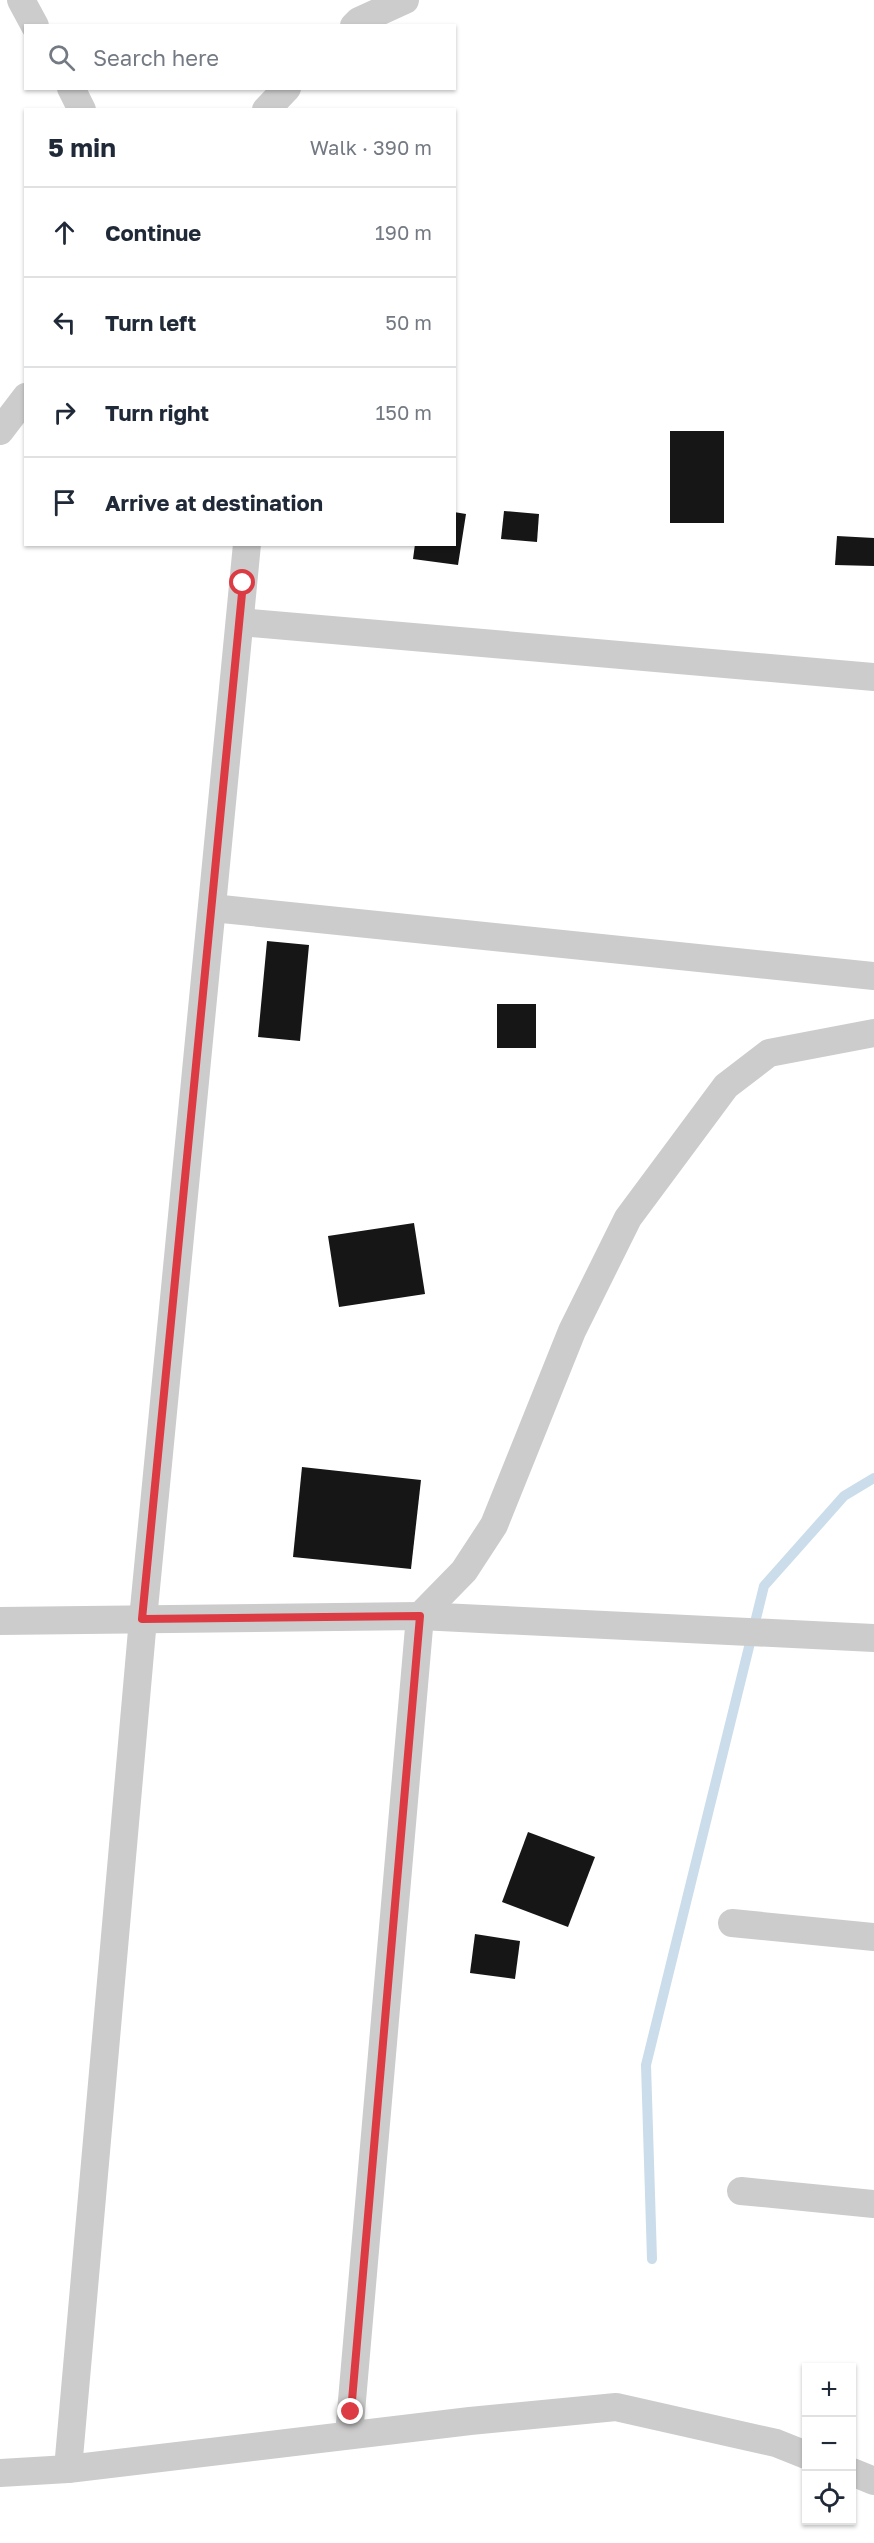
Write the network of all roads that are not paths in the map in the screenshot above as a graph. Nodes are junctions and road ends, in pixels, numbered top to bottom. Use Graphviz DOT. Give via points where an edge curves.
graph roads {
  1 [pos="21,0"];
  2 [pos="405,0"];
  3 [pos="34,24"];
  4 [pos="356,24"];
  5 [pos="72,90"];
  6 [pos="284,90"];
  7 [pos="292,90"];
  8 [pos="81,108"];
  9 [pos="268,108"];
  10 [pos="290,108"];
  11 [pos="24,400"];
  12 [pos="0,431"];
  13 [pos="247,546"];
  14 [pos="240,622"];
  15 [pos="874,677"];
  16 [pos="212,908"];
  17 [pos="874,976"];
  18 [pos="874,1033"];
  19 [pos="420,1616"];
  20 [pos="142,1619"];
  21 [pos="0,1621"];
  22 [pos="874,1638"];
  23 [pos="732,1923"];
  24 [pos="874,1937"];
  25 [pos="741,2190"];
  26 [pos="874,2204"];
  27 [pos="350,2435"];
  28 [pos="802,2453"];
  29 [pos="68,2469"];
  30 [pos="0,2473"];
  31 [pos="856,2474"];
  32 [pos="874,2481"];
  1 -- 3 [label="street"];
  2 -- 4 [label="street"];
  5 -- 8 [label="street"];
  6 -- 9 [label="street"];
  7 -- 10 [label="street"];
  11 -- 12 [label="street"];
  13 -- 14 [label="street"];
  14 -- 15 [label="street"];
  14 -- 16 [label="street"];
  16 -- 17 [label="street"];
  16 -- 20 [label="street"];
  18 -- 19 [label="street" via="769,1053 726,1086 628,1218 572,1331 494,1525 464,1571"];
  19 -- 20 [label="street"];
  19 -- 22 [label="street"];
  19 -- 27 [label="street"];
  20 -- 21 [label="street"];
  20 -- 29 [label="street"];
  23 -- 24 [label="street"];
  25 -- 26 [label="street"];
  27 -- 28 [label="street" via="616,2407 776,2443"];
  27 -- 29 [label="street"];
  29 -- 30 [label="street"];
  31 -- 32 [label="street"];
}
